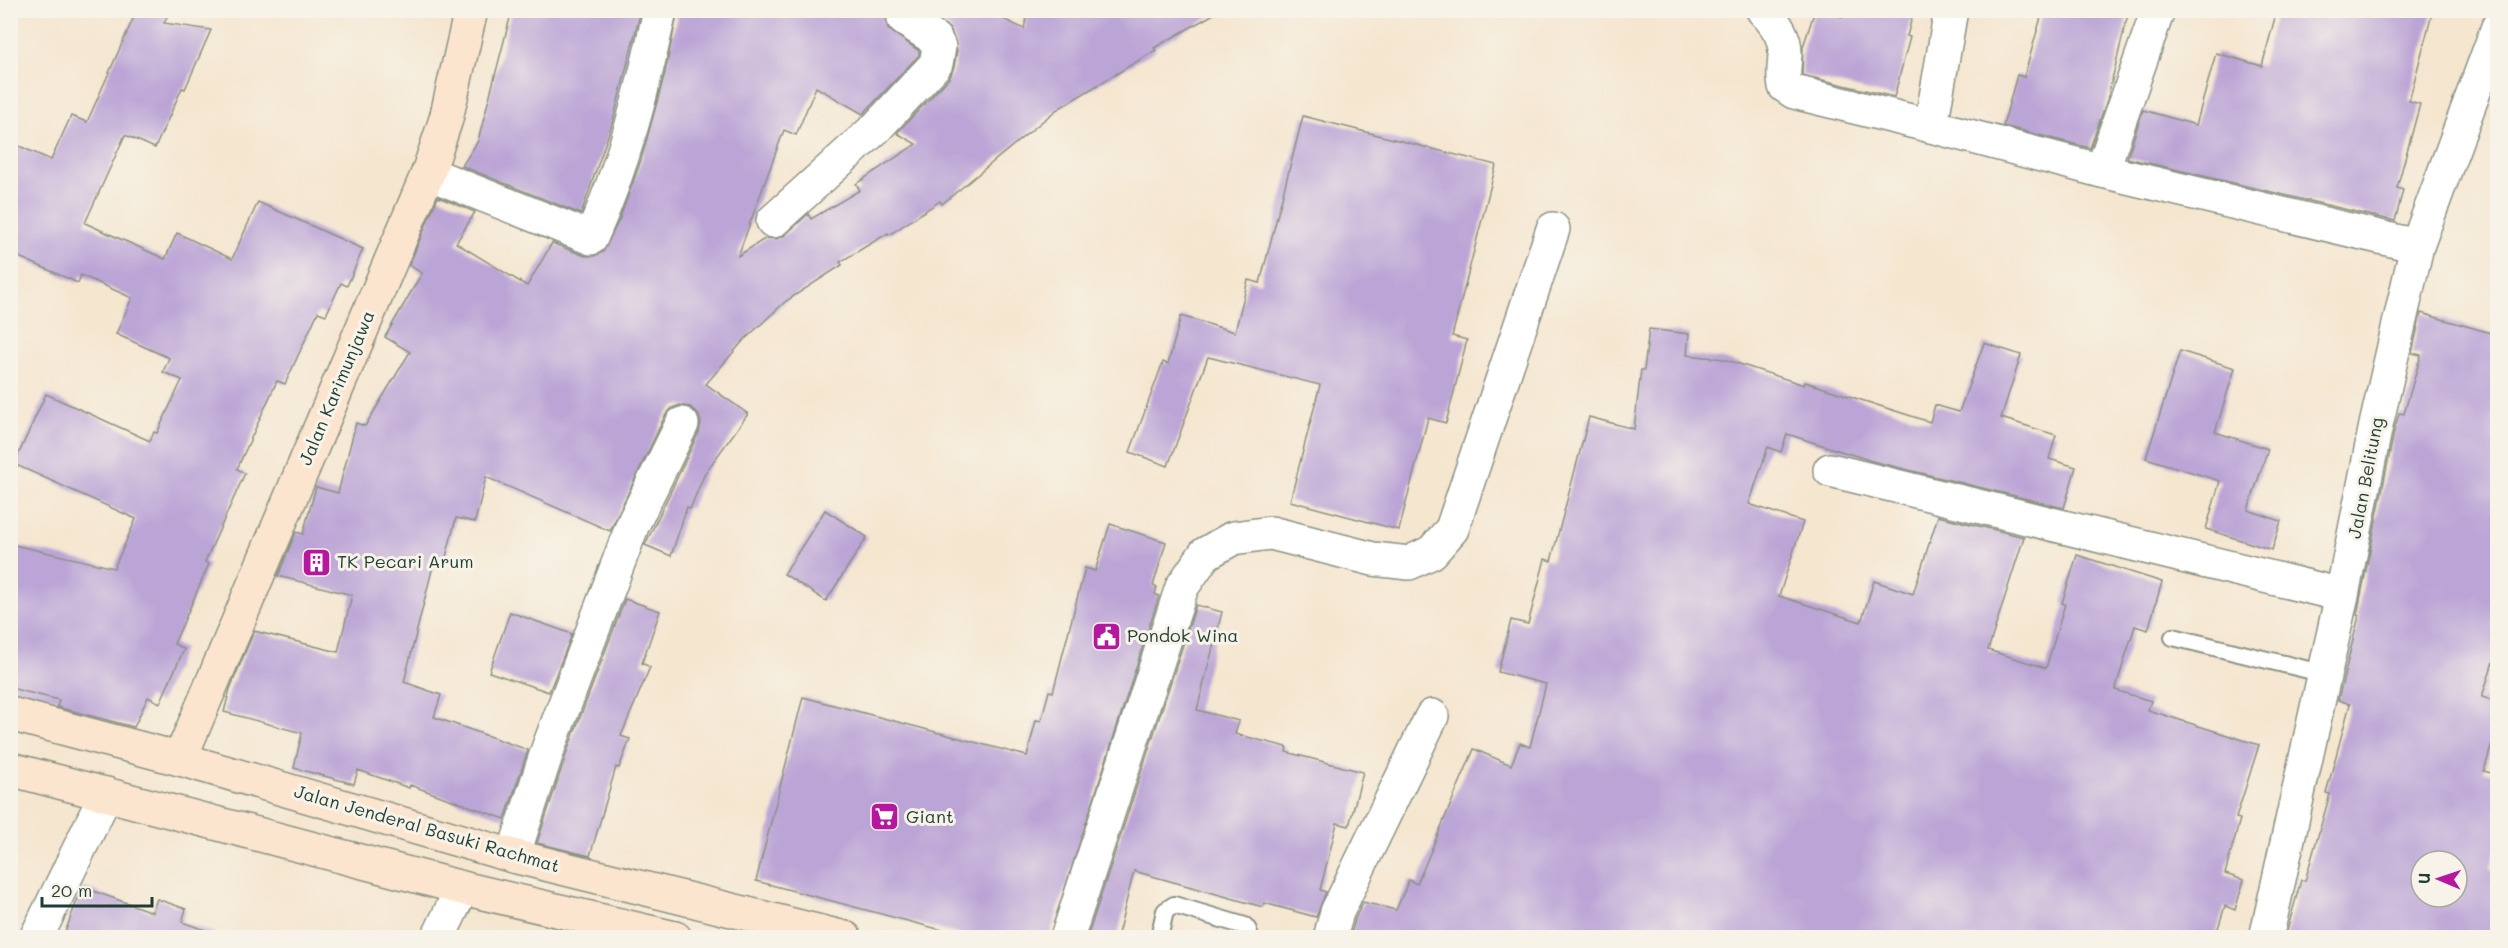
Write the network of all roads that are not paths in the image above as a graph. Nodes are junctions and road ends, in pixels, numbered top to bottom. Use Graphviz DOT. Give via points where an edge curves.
graph roads {
  1 [pos="471,10"];
  2 [pos="660,10"];
  3 [pos="903,10"];
  4 [pos="1763,10"];
  5 [pos="1951,10"];
  6 [pos="2158,10"];
  7 [pos="2495,41"];
  8 [pos="1931,126"];
  9 [pos="2102,171"];
  10 [pos="428,173"];
  11 [pos="773,221"];
  12 [pos="1553,229"];
  13 [pos="2417,246"];
  14 [pos="682,424"];
  15 [pos="1830,470"];
  16 [pos="2342,595"];
  17 [pos="2173,637"];
  18 [pos="2325,674"];
  19 [pos="10,714"];
  20 [pos="1432,716"];
  21 [pos="180,759"];
  22 [pos="10,769"];
  23 [pos="106,794"];
  24 [pos="513,856"];
  25 [pos="462,888"];
  26 [pos="36,938"];
  27 [pos="438,938"];
  28 [pos="675,938"];
  29 [pos="845,938"];
  30 [pos="1067,938"];
  31 [pos="1159,938"];
  32 [pos="1247,938"];
  33 [pos="1330,938"];
  34 [pos="2266,938"];
  1 -- 10 [label="main road, Jalan Karimunjawa" via="446,119"];
  2 -- 10 [label="street" via="631,134 591,238"];
  3 -- 11 [label="street" via="910,25 935,39 939,47 936,64 877,127"];
  4 -- 8 [label="street" via="1783,42 1783,79 1788,90"];
  5 -- 8 [label="street"];
  6 -- 9 [label="street"];
  7 -- 13 [label="street, Jalan Belitung"];
  8 -- 9 [label="street"];
  9 -- 13 [label="street"];
  10 -- 21 [label="main road, Jalan Karimunjawa"];
  12 -- 30 [label="street" via="1452,529 1432,552 1409,563 1373,559 1270,533 1233,538 1205,555 1182,587"];
  13 -- 16 [label="street, Jalan Belitung"];
  14 -- 24 [label="street" via="625,544 549,746"];
  15 -- 16 [label="street"];
  16 -- 18 [label="street, Jalan Belitung"];
  17 -- 18 [label="lane"];
  18 -- 34 [label="street, Jalan Belitung"];
  19 -- 21 [label="main road, Jalan Jenderal Basuki Rachmat"];
  20 -- 33 [label="street" via="1337,912"];
  21 -- 24 [label="main road, Jalan Jenderal Basuki Rachmat"];
  22 -- 23 [label="main road"];
  23 -- 25 [label="main road"];
  23 -- 26 [label="street"];
  24 -- 29 [label="main road, Jalan Jenderal Basuki Rachmat"];
  25 -- 27 [label="street"];
  25 -- 28 [label="main road"];
  31 -- 32 [label="lane" via="1165,911 1174,904 1245,926"];
}
